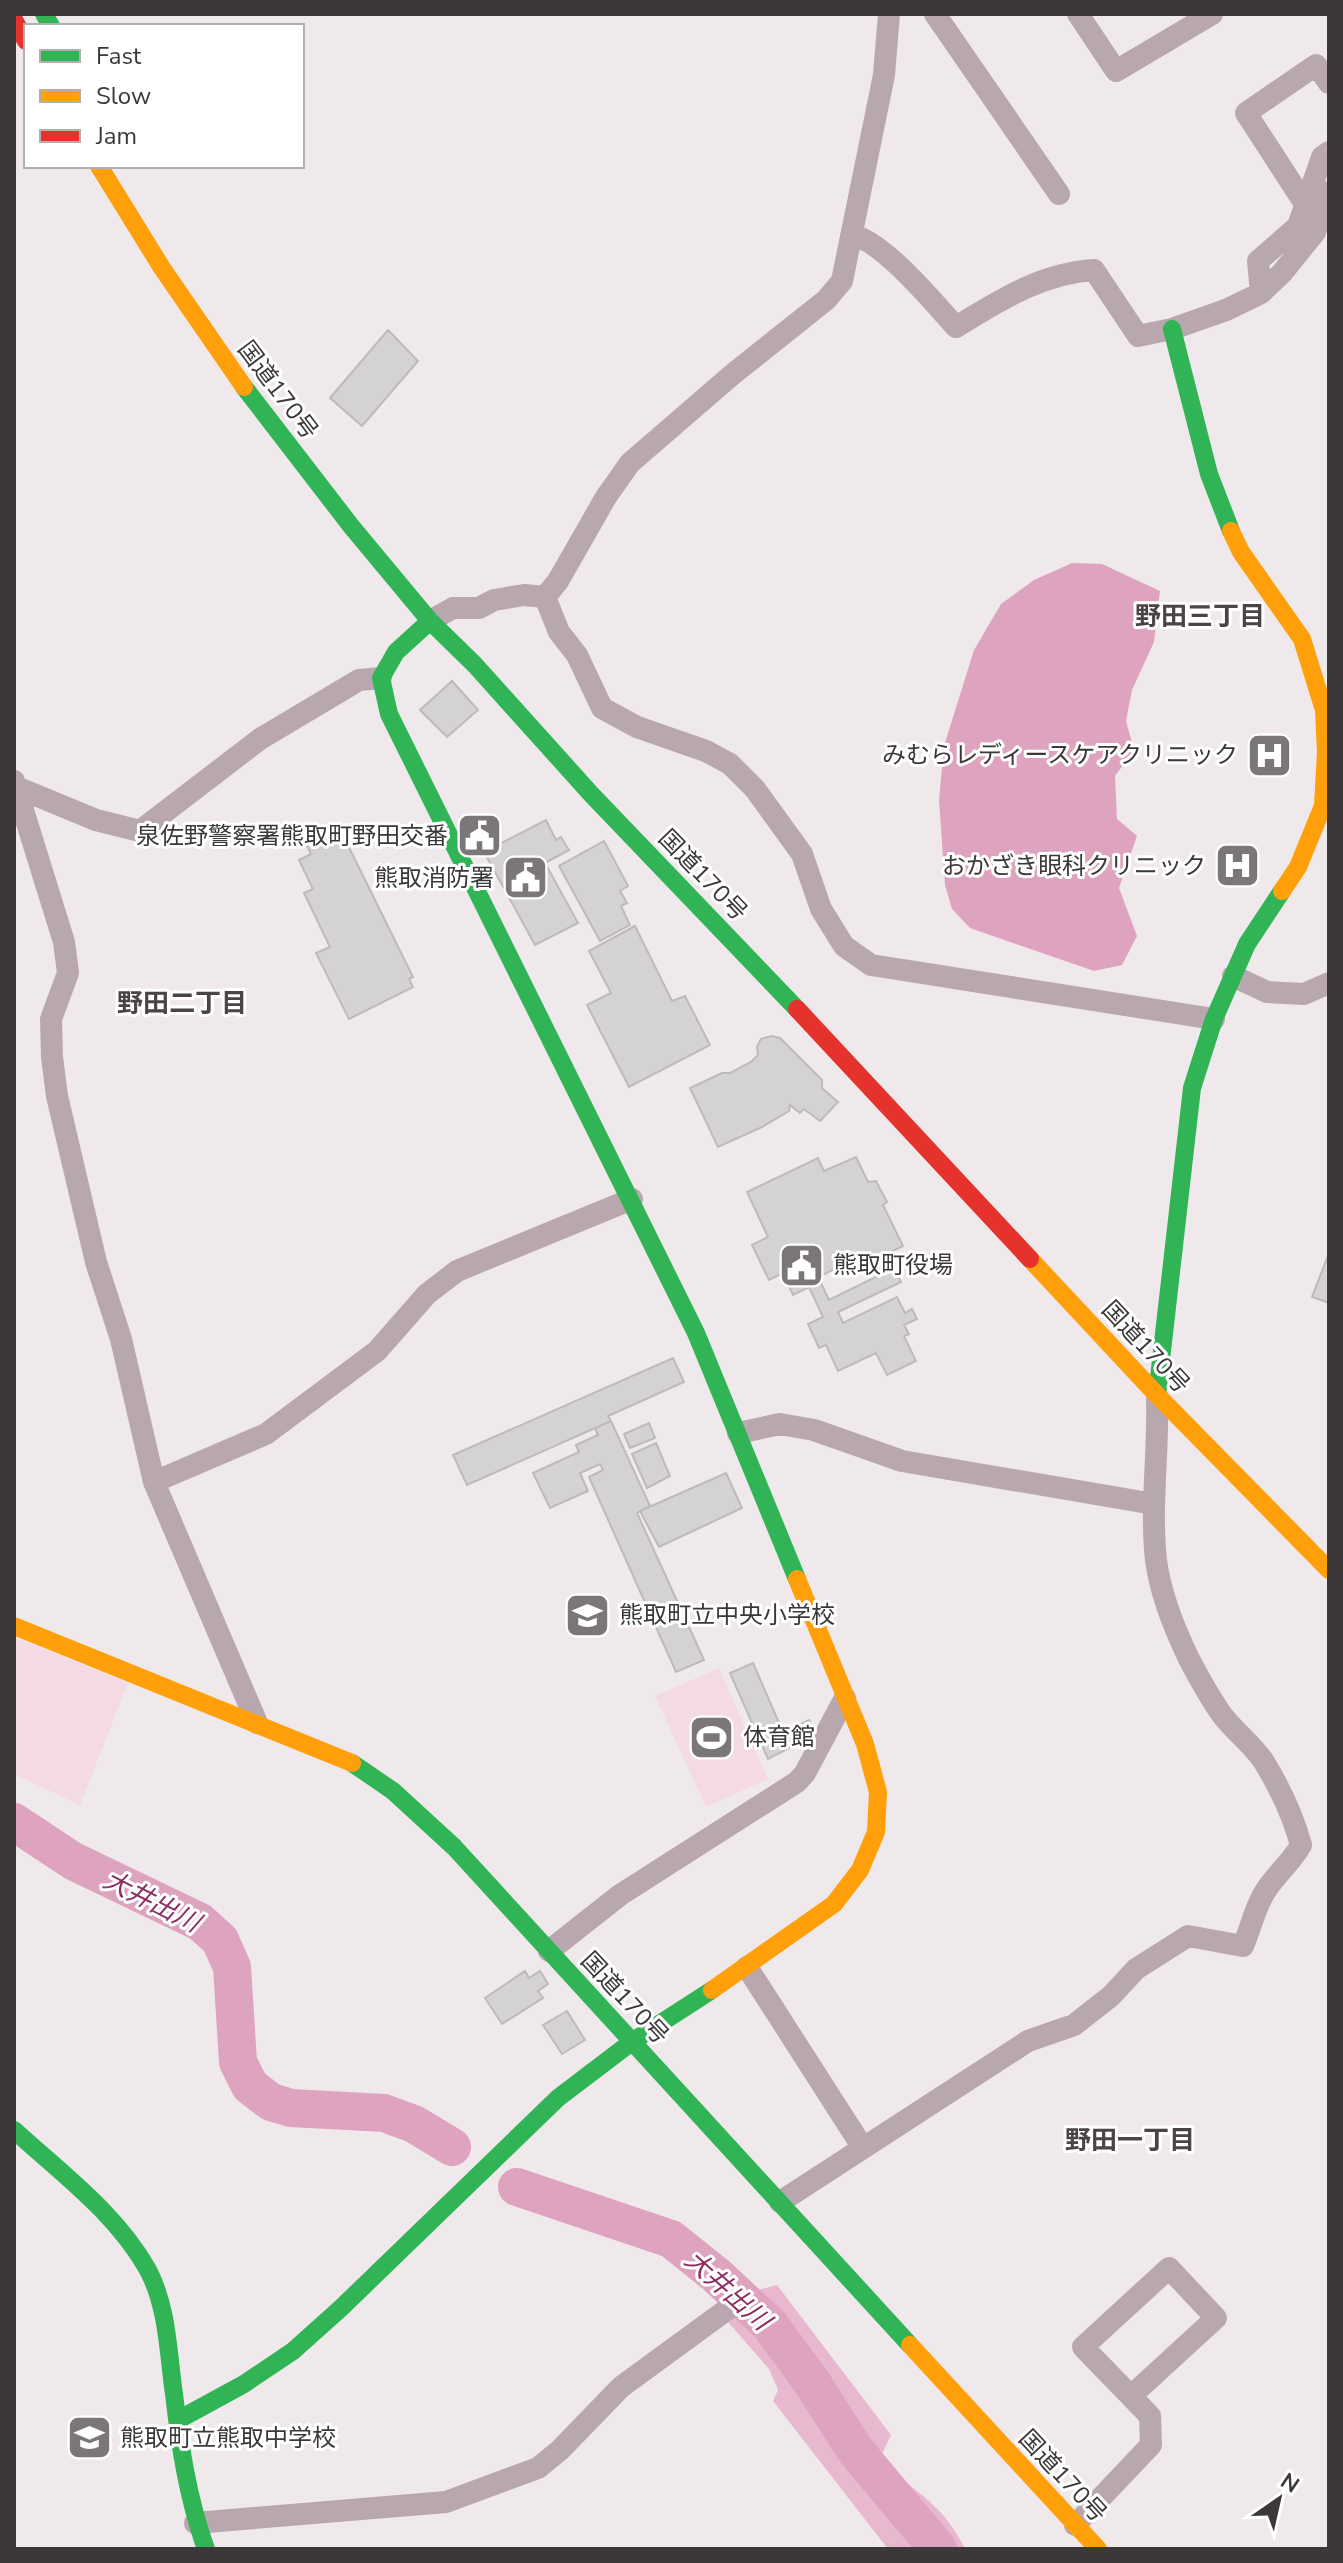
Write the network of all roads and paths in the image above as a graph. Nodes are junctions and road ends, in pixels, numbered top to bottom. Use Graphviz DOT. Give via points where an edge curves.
graph roads {
  1 [pos="889,14"];
  2 [pos="935,14"];
  3 [pos="1078,14"];
  4 [pos="1212,14"];
  5 [pos="14,20"];
  6 [pos="24,38"];
  7 [pos="1329,83"];
  8 [pos="1329,152"];
  9 [pos="100,168"];
  10 [pos="1329,192"];
  11 [pos="1059,194"];
  12 [pos="1305,204"];
  13 [pos="852,235"];
  14 [pos="1261,293"];
  15 [pos="1172,329"];
  16 [pos="545,597"];
  17 [pos="448,603"];
  18 [pos="430,621"];
  19 [pos="472,629"];
  20 [pos="381,678"];
  21 [pos="15,784"];
  22 [pos="1233,976"];
  23 [pos="1329,983"];
  24 [pos="1214,1019"];
  25 [pos="632,1199"];
  26 [pos="1140,1343"];
  27 [pos="1162,1364"];
  28 [pos="1181,1385"];
  29 [pos="1157,1395"];
  30 [pos="738,1433"];
  31 [pos="154,1482"];
  32 [pos="1154,1504"];
  33 [pos="1329,1570"];
  34 [pos="14,1626"];
  35 [pos="845,1698"];
  36 [pos="257,1723"];
  37 [pos="549,1951"];
  38 [pos="747,1967"];
  39 [pos="633,2041"];
  40 [pos="14,2130"];
  41 [pos="863,2148"];
  42 [pos="780,2202"];
  43 [pos="729,2308"];
  44 [pos="1131,2396"];
  45 [pos="178,2420"];
  46 [pos="195,2523"];
  47 [pos="1075,2525"];
  48 [pos="206,2549"];
  49 [pos="1098,2549"];
  1 -- 13 [label="street" via="884,75"];
  2 -- 11 [label="street"];
  3 -- 4 [label="street" via="1116,71"];
  5 -- 6 [label="main road"];
  7 -- 12 [label="street" via="1316,65 1246,113"];
  8 -- 12 [label="street" via="1322,157"];
  9 -- 18 [label="main road, 国道170号" via="220,355"];
  10 -- 14 [label="street" via="1315,232"];
  12 -- 14 [label="street" via="1298,226 1258,261"];
  13 -- 15 [label="street" via="883,252 956,327 1031,284 1094,270 1138,336"];
  13 -- 16 [label="street" via="842,281 826,300 630,463"];
  14 -- 15 [label="street"];
  15 -- 22 [label="main road" via="1222,513 1241,552 1302,639 1324,710 1323,806 1298,867 1247,944"];
  16 -- 17 [label="street" via="524,595 479,608"];
  16 -- 24 [label="street" via="602,708 637,727 706,751 739,772 802,854 821,909 844,946 871,965"];
  17 -- 18 [label="street"];
  17 -- 19 [label="main road"];
  18 -- 20 [label="main road" via="396,652"];
  18 -- 29 [label="main road, 国道170号"];
  20 -- 21 [label="street" via="359,680 260,739 140,831 96,820"];
  20 -- 25 [label="main road" via="389,714"];
  21 -- 31 [label="street" via="64,942 68,973 51,1019 57,1096"];
  22 -- 23 [label="street" via="1267,992 1304,994"];
  22 -- 24 [label="main road"];
  24 -- 27 [label="main road" via="1192,1088"];
  25 -- 30 [label="main road"];
  25 -- 31 [label="street" via="457,1271 427,1294 377,1351 266,1434"];
  26 -- 27 [label="main road, 国道170号"];
  27 -- 28 [label="main road, 国道170号"];
  27 -- 29 [label="main road"];
  29 -- 32 [label="street"];
  29 -- 33 [label="main road, 国道170号"];
  30 -- 32 [label="street" via="780,1424 814,1430 902,1461"];
  30 -- 35 [label="main road"];
  31 -- 36 [label="street"];
  32 -- 41 [label="street" via="1157,1563 1189,1657 1220,1712 1263,1759 1301,1845 1262,1896 1243,1946 1188,1936 1136,1969 1074,2025 1028,2041"];
  34 -- 36 [label="main road, 国道170号"];
  35 -- 37 [label="street" via="797,1782 620,1895"];
  35 -- 38 [label="main road" via="878,1792 876,1832 860,1870 834,1904"];
  36 -- 37 [label="main road, 国道170号" via="360,1766 382,1781 422,1816"];
  37 -- 39 [label="main road, 国道170号"];
  38 -- 39 [label="main road"];
  38 -- 41 [label="street"];
  39 -- 42 [label="main road, 国道170号"];
  39 -- 45 [label="main road" via="558,2098 293,2351"];
  40 -- 45 [label="main road" via="133,2246 160,2299"];
  41 -- 42 [label="street"];
  42 -- 47 [label="main road, 国道170号"];
  43 -- 46 [label="street" via="621,2387 538,2468 446,2502"];
  44 -- 44 [label="street" via="1083,2347 1169,2268 1216,2318"];
  44 -- 47 [label="street" via="1150,2416 1151,2445"];
  45 -- 46 [label="main road"];
  46 -- 48 [label="main road"];
  47 -- 49 [label="main road, 国道170号"];
}
